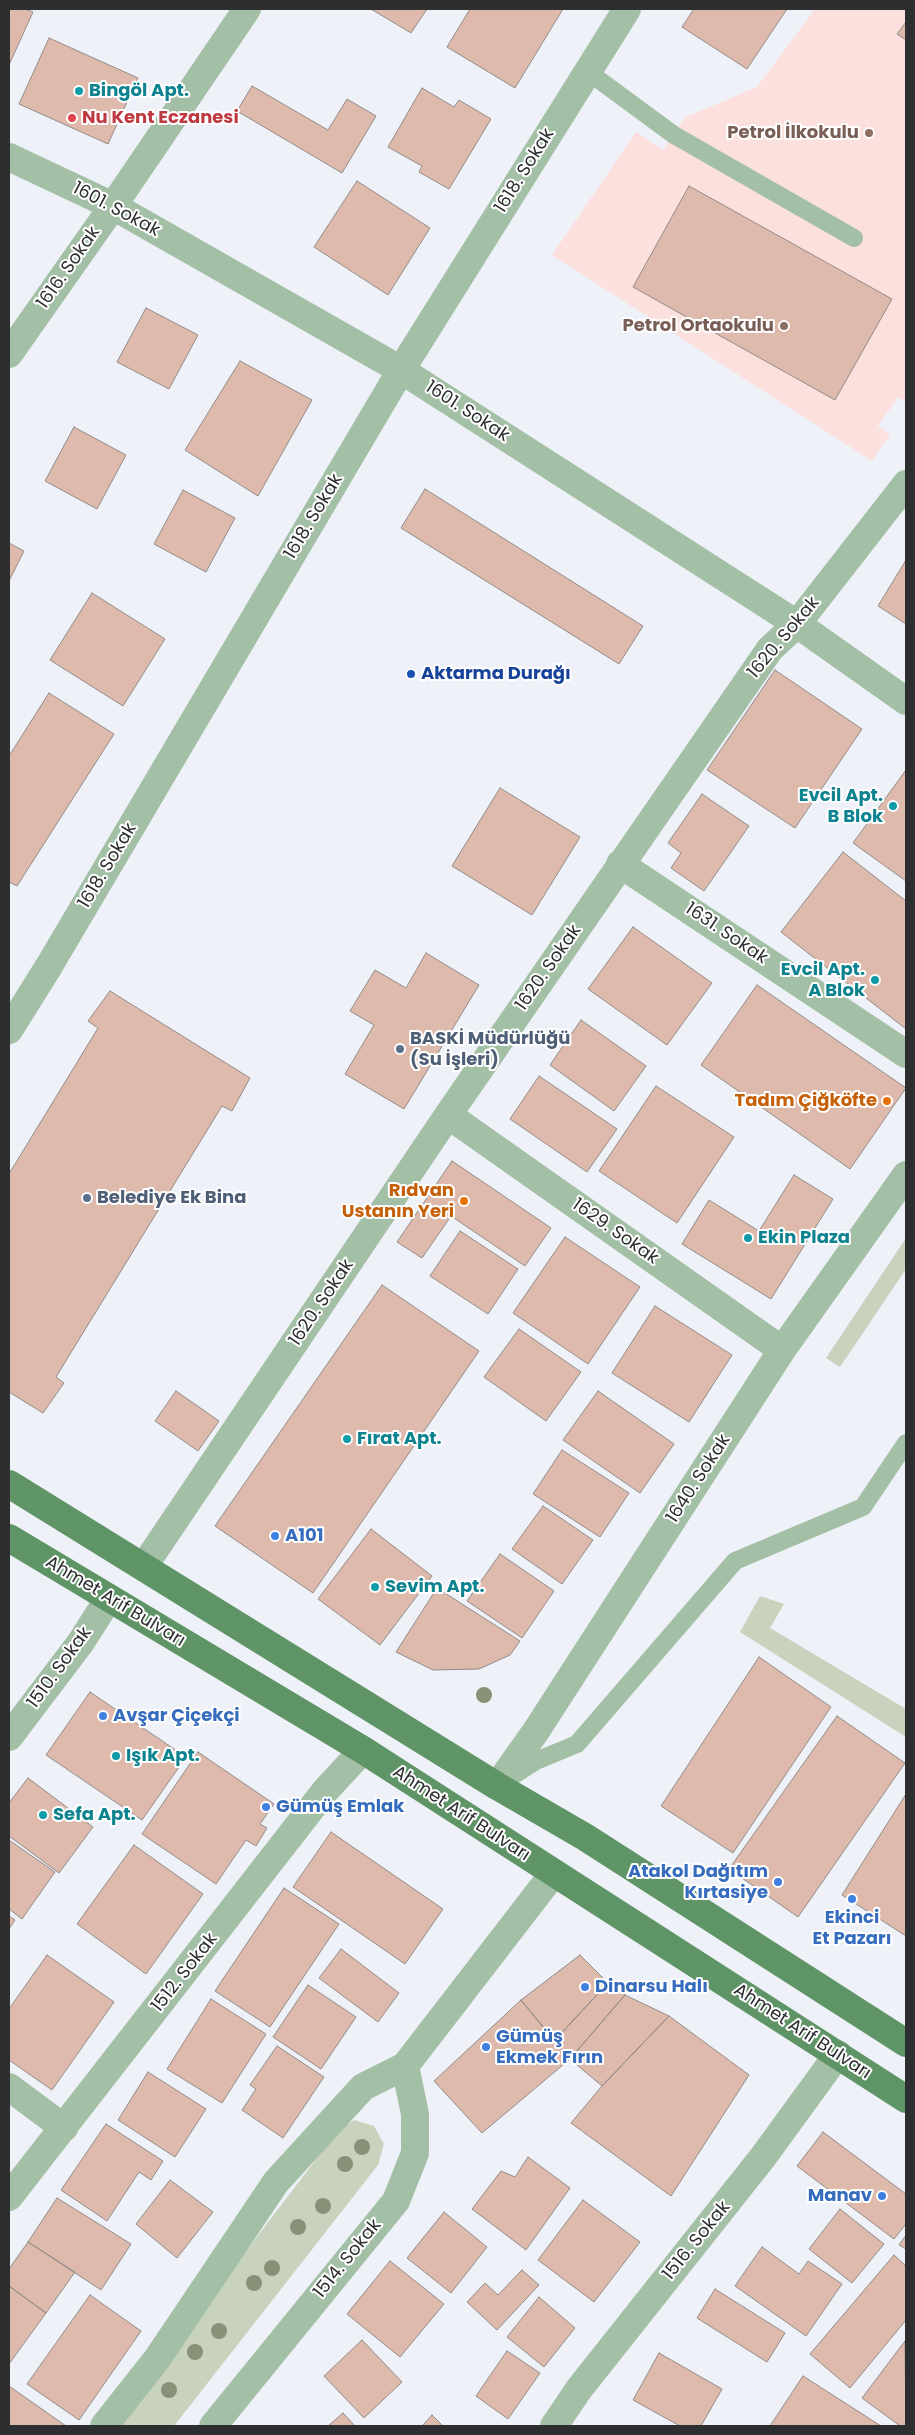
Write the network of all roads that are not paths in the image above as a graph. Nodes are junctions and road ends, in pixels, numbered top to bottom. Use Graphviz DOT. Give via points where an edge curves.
graph roads {
  1 [pos="247,9"];
  2 [pos="627,9"];
  3 [pos="587,71"];
  4 [pos="9,157"];
  5 [pos="113,206"];
  6 [pos="854,238"];
  7 [pos="9,354"];
  8 [pos="401,370"];
  9 [pos="906,484"];
  10 [pos="797,624"];
  11 [pos="906,700"];
  12 [pos="620,864"];
  13 [pos="9,1030"];
  14 [pos="906,1054"];
  15 [pos="448,1115"];
  16 [pos="906,1175"];
  17 [pos="782,1350"];
  18 [pos="906,1443"];
  19 [pos="9,1484"];
  20 [pos="9,1538"];
  21 [pos="144,1566"];
  22 [pos="109,1598"];
  23 [pos="9,1737"];
  24 [pos="363,1750"];
  25 [pos="497,1786"];
  26 [pos="553,1874"];
  27 [pos="906,2044"];
  28 [pos="838,2054"];
  29 [pos="405,2066"];
  30 [pos="9,2087"];
  31 [pos="906,2099"];
  32 [pos="64,2128"];
  33 [pos="9,2197"];
  34 [pos="104,2426"];
  35 [pos="213,2426"];
  36 [pos="554,2426"];
  1 -- 5 [label="street, 1616. Sokak"];
  2 -- 3 [label="street, 1618. Sokak"];
  3 -- 6 [label="lane" via="674,135"];
  3 -- 8 [label="street, 1618. Sokak"];
  4 -- 5 [label="street, 1601. Sokak"];
  5 -- 7 [label="street, 1616. Sokak"];
  5 -- 8 [label="street, 1601. Sokak"];
  8 -- 10 [label="street, 1601. Sokak"];
  8 -- 13 [label="street, 1618. Sokak"];
  9 -- 10 [label="street, 1620. Sokak"];
  10 -- 11 [label="street, 1601. Sokak"];
  10 -- 12 [label="street, 1620. Sokak" via="770,649"];
  12 -- 14 [label="street, 1631. Sokak"];
  12 -- 15 [label="street, 1620. Sokak"];
  15 -- 17 [label="street, 1629. Sokak"];
  15 -- 21 [label="street, 1620. Sokak"];
  16 -- 17 [label="street, 1640. Sokak"];
  17 -- 25 [label="street, 1640. Sokak" via="536,1731"];
  18 -- 25 [label="lane" via="863,1508 735,1561 577,1744 536,1761"];
  19 -- 21 [label="main road"];
  20 -- 22 [label="main road, Ahmet Arif Bulvarı"];
  21 -- 25 [label="main road"];
  22 -- 23 [label="street, 1510. Sokak" via="81,1642"];
  22 -- 24 [label="main road, Ahmet Arif Bulvarı"];
  24 -- 26 [label="main road, Ahmet Arif Bulvarı"];
  24 -- 32 [label="street, 1512. Sokak" via="325,1791"];
  25 -- 27 [label="main road" via="585,1837"];
  26 -- 28 [label="main road, Ahmet Arif Bulvarı"];
  26 -- 29 [label="street"];
  28 -- 31 [label="main road, Ahmet Arif Bulvarı"];
  28 -- 36 [label="street, 1516. Sokak" via="764,2157"];
  29 -- 34 [label="street" via="363,2087 276,2182 157,2359"];
  29 -- 35 [label="street, 1514. Sokak" via="415,2114 416,2153 396,2201"];
  30 -- 32 [label="street"];
  32 -- 33 [label="street, 1512. Sokak"];
}
